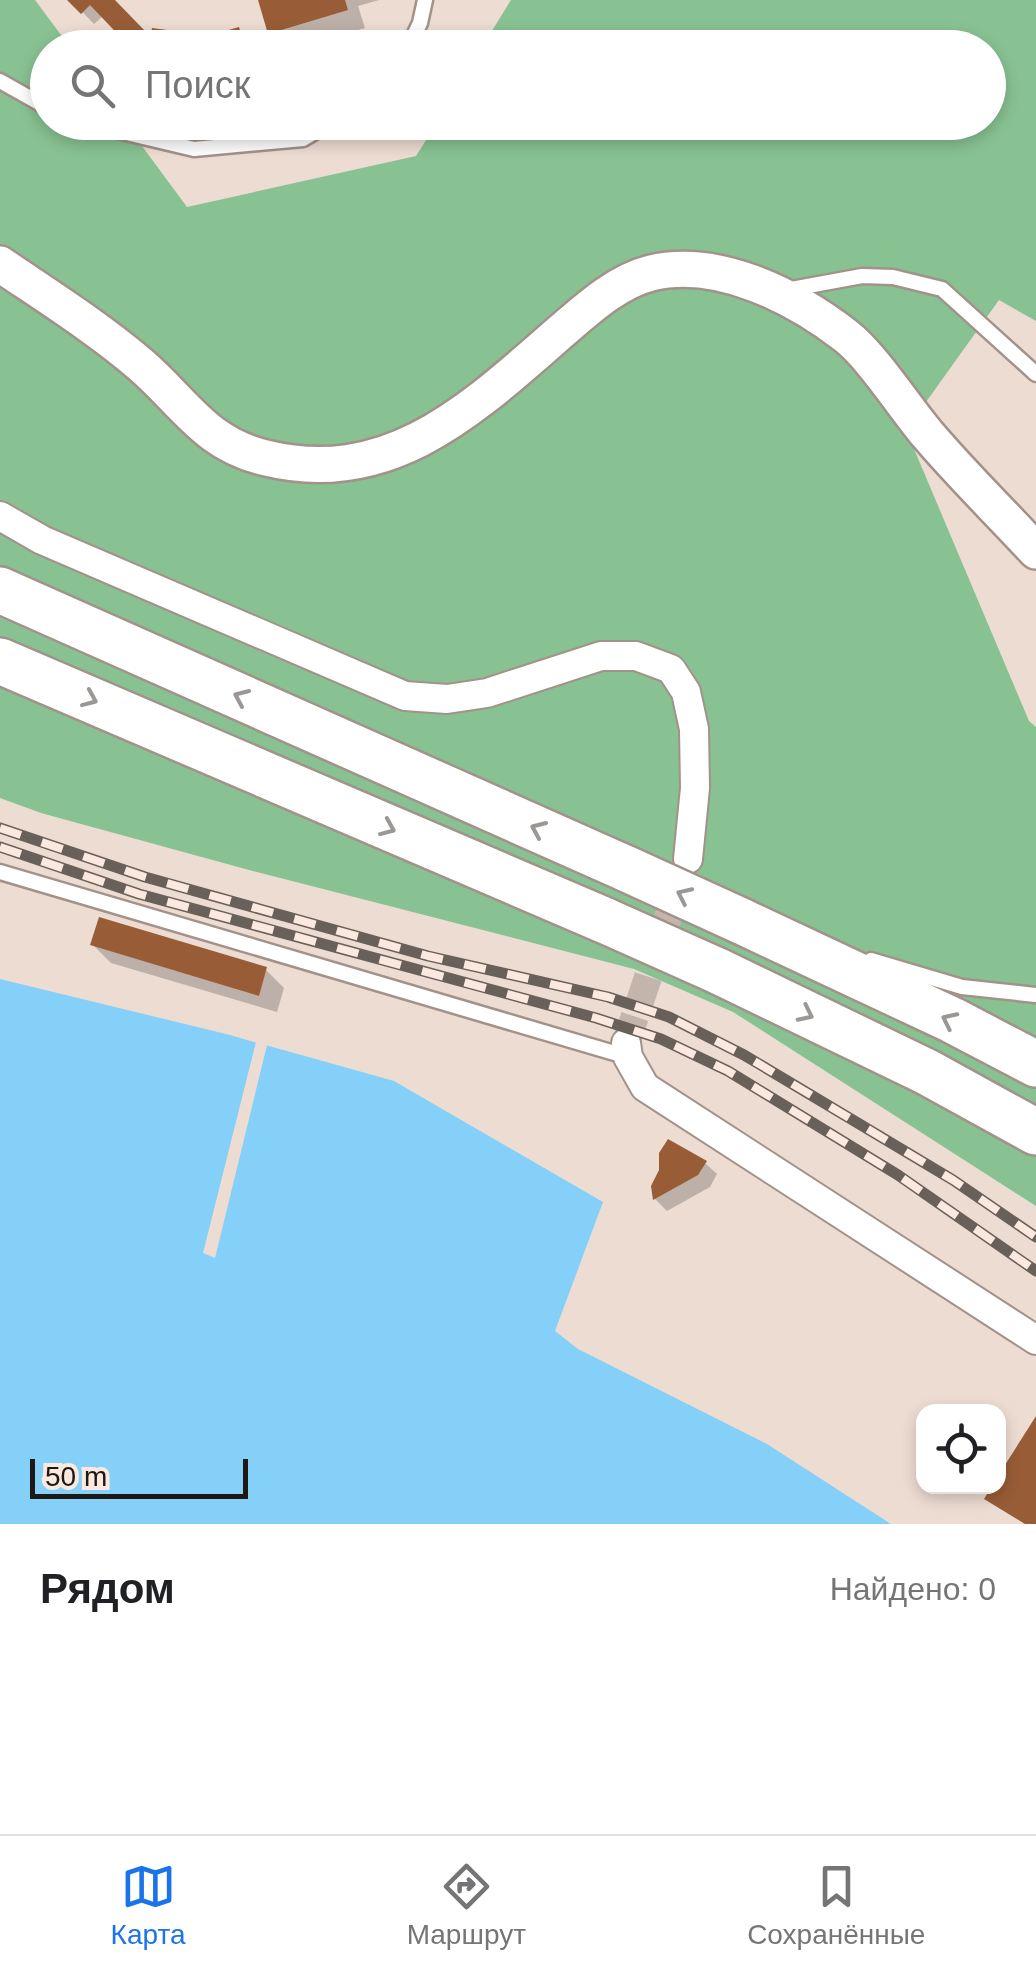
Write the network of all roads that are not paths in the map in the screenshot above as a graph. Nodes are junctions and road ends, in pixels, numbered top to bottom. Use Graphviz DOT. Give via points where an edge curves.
graph roads {
  1 [pos="424,0"];
  2 [pos="417,30"];
  3 [pos="0,81"];
  4 [pos="30,98"];
  5 [pos="156,140"];
  6 [pos="292,140"];
  7 [pos="0,264"];
  8 [pos="775,292"];
  9 [pos="1036,374"];
  10 [pos="0,516"];
  11 [pos="1036,551"];
  12 [pos="0,590"];
  13 [pos="0,661"];
  14 [pos="688,858"];
  15 [pos="0,872"];
  16 [pos="742,921"];
  17 [pos="1036,994"];
  18 [pos="627,1050"];
  19 [pos="1036,1064"];
  20 [pos="1036,1132"];
  21 [pos="1036,1340"];
  1 -- 2 [label="lane"];
  3 -- 4 [label="lane"];
  5 -- 6 [label="lane" via="194,149"];
  7 -- 8 [label="street" via="141,365 214,438 300,465 376,458 430,435 492,392 596,302 647,274 679,268"];
  8 -- 9 [label="lane" via="862,276 942,290"];
  8 -- 11 [label="street" via="848,338"];
  10 -- 14 [label="street" via="406,696 487,693 601,656 636,656 671,669 686,692 694,729"];
  16 -- 12 [label="highway, one-way, bridge"];
  13 -- 20 [label="highway, one-way, bridge" via="718,971"];
  15 -- 18 [label="lane"];
  16 -- 17 [label="lane" via="962,987"];
  19 -- 16 [label="highway, one-way"];
  18 -- 21 [label="street" via="645,1087"];
}
